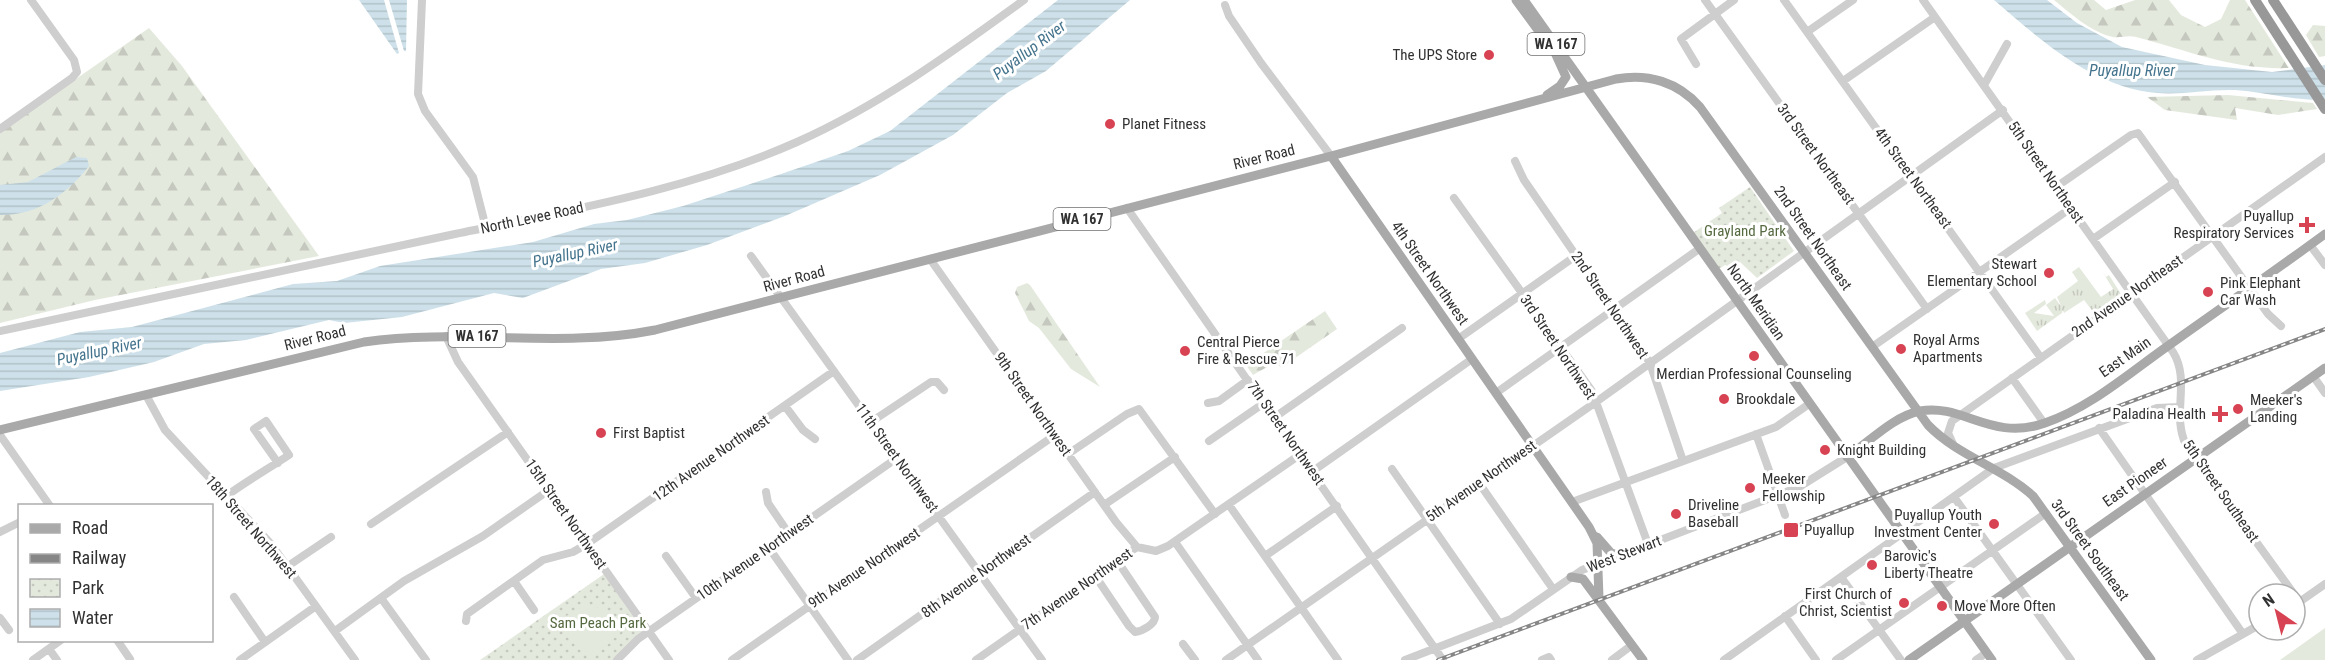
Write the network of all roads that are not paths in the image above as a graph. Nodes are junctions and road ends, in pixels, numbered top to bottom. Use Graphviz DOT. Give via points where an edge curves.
graph roads {
  1 [pos="31,0"];
  2 [pos="422,0"];
  3 [pos="1024,0"];
  4 [pos="1516,0"];
  5 [pos="1524,0"];
  6 [pos="1705,0"];
  7 [pos="1734,0"];
  8 [pos="1784,0"];
  9 [pos="1853,0"];
  10 [pos="1923,0"];
  11 [pos="2255,0"];
  12 [pos="2273,0"];
  13 [pos="1225,5"];
  14 [pos="1714,14"];
  15 [pos="1935,17"];
  16 [pos="1807,32"];
  17 [pos="2007,44"];
  18 [pos="1556,55"];
  19 [pos="1696,64"];
  20 [pos="1611,80"];
  21 [pos="2325,80"];
  22 [pos="1843,81"];
  23 [pos="1984,85"];
  24 [pos="1585,88"];
  25 [pos="1530,103"];
  26 [pos="1598,107"];
  27 [pos="2325,109"];
  28 [pos="2003,110"];
  29 [pos="0,129"];
  30 [pos="1330,156"];
  31 [pos="2325,157"];
  32 [pos="1515,161"];
  33 [pos="1912,176"];
  34 [pos="2175,182"];
  35 [pos="2056,187"];
  36 [pos="1454,198"];
  37 [pos="1127,208"];
  38 [pos="2071,208"];
  39 [pos="1859,214"];
  40 [pos="486,228"];
  41 [pos="2325,234"];
  42 [pos="2213,236"];
  43 [pos="2093,239"];
  44 [pos="2310,245"];
  45 [pos="1699,249"];
  46 [pos="1805,252"];
  47 [pos="1577,255"];
  48 [pos="751,256"];
  49 [pos="930,258"];
  50 [pos="2325,265"];
  51 [pos="1980,272"];
  52 [pos="2250,287"];
  53 [pos="2132,293"];
  54 [pos="1522,294"];
  55 [pos="781,298"];
  56 [pos="1736,301"];
  57 [pos="1614,308"];
  58 [pos="1927,309"];
  59 [pos="2281,326"];
  60 [pos="1402,328"];
  61 [pos="0,331"];
  62 [pos="446,336"];
  63 [pos="1458,339"];
  64 [pos="2168,345"];
  65 [pos="1560,347"];
  66 [pos="1872,347"];
  67 [pos="2041,358"];
  68 [pos="1472,359"];
  69 [pos="1650,363"];
  70 [pos="2325,368"];
  71 [pos="834,371"];
  72 [pos="2313,376"];
  73 [pos="2012,378"];
  74 [pos="1248,380"];
  75 [pos="944,390"];
  76 [pos="1496,393"];
  77 [pos="2325,393"];
  78 [pos="146,395"];
  79 [pos="1596,402"];
  80 [pos="1208,403"];
  81 [pos="1264,403"];
  82 [pos="1809,404"];
  83 [pos="785,406"];
  84 [pos="2180,407"];
  85 [pos="1918,412"];
  86 [pos="1958,416"];
  87 [pos="1275,417"];
  88 [pos="871,422"];
  89 [pos="2044,423"];
  90 [pos="2099,428"];
  91 [pos="0,430"];
  92 [pos="508,432"];
  93 [pos="1756,434"];
  94 [pos="0,435"];
  95 [pos="1055,435"];
  96 [pos="815,439"];
  97 [pos="1209,441"];
  98 [pos="1532,445"];
  99 [pos="1954,446"];
  100 [pos="0,448"];
  101 [pos="1068,454"];
  102 [pos="1301,454"];
  103 [pos="1175,457"];
  104 [pos="1847,457"];
  105 [pos="897,458"];
  106 [pos="2195,458"];
  107 [pos="1683,461"];
  108 [pos="278,463"];
  109 [pos="1994,468"];
  110 [pos="1392,469"];
  111 [pos="1312,471"];
  112 [pos="1625,482"];
  113 [pos="1479,483"];
  114 [pos="549,490"];
  115 [pos="766,492"];
  116 [pos="1095,492"];
  117 [pos="2144,494"];
  118 [pos="1778,496"];
  119 [pos="225,497"];
  120 [pos="1954,497"];
  121 [pos="1572,502"];
  122 [pos="42,504"];
  123 [pos="49,504"];
  124 [pos="1104,505"];
  125 [pos="1229,505"];
  126 [pos="1337,506"];
  127 [pos="2046,513"];
  128 [pos="1215,514"];
  129 [pos="1785,515"];
  130 [pos="939,517"];
  131 [pos="1427,519"];
  132 [pos="0,521"];
  133 [pos="18,523"];
  134 [pos="371,524"];
  135 [pos="1589,527"];
  136 [pos="2,531"];
  137 [pos="789,534"];
  138 [pos="1902,534"];
  139 [pos="331,537"];
  140 [pos="1175,542"];
  141 [pos="587,544"];
  142 [pos="1648,544"];
  143 [pos="2070,546"];
  144 [pos="769,548"];
  145 [pos="1137,548"];
  146 [pos="1992,550"];
  147 [pos="1619,555"];
  148 [pos="666,556"];
  149 [pos="1265,556"];
  150 [pos="1373,557"];
  151 [pos="1118,562"];
  152 [pos="1597,564"];
  153 [pos="288,566"];
  154 [pos="980,574"];
  155 [pos="1096,577"];
  156 [pos="1570,577"];
  157 [pos="1841,577"];
  158 [pos="513,581"];
  159 [pos="2284,582"];
  160 [pos="2016,584"];
  161 [pos="2325,584"];
  162 [pos="1939,587"];
  163 [pos="1553,589"];
  164 [pos="2307,593"];
  165 [pos="234,597"];
  166 [pos="381,598"];
  167 [pos="696,598"];
  168 [pos="1599,598"];
  169 [pos="810,605"];
  170 [pos="316,606"];
  171 [pos="1301,608"];
  172 [pos="534,610"];
  173 [pos="1785,616"];
  174 [pos="0,618"];
  175 [pos="466,621"];
  176 [pos="1964,621"];
  177 [pos="1500,624"];
  178 [pos="1020,629"];
  179 [pos="1879,629"];
  180 [pos="9,630"];
  181 [pos="648,631"];
  182 [pos="335,632"];
  183 [pos="2247,632"];
  184 [pos="2243,634"];
  185 [pos="58,642"];
  186 [pos="118,642"];
  187 [pos="265,642"];
  188 [pos="1183,644"];
  189 [pos="1247,645"];
  190 [pos="1632,645"];
  191 [pos="49,649"];
  192 [pos="1436,649"];
  193 [pos="1989,656"];
  194 [pos="1735,657"];
  195 [pos="130,659"];
  196 [pos="243,659"];
  197 [pos="33,660"];
  198 [pos="57,660"];
  199 [pos="355,660"];
  200 [pos="426,660"];
  201 [pos="617,660"];
  202 [pos="669,660"];
  203 [pos="732,660"];
  204 [pos="848,660"];
  205 [pos="857,660"];
  206 [pos="976,660"];
  207 [pos="1042,660"];
  208 [pos="1195,660"];
  209 [pos="1226,660"];
  210 [pos="1257,660"];
  211 [pos="1338,660"];
  212 [pos="1405,660"];
  213 [pos="1443,660"];
  214 [pos="1612,660"];
  215 [pos="1643,660"];
  216 [pos="1724,660"];
  217 [pos="1816,660"];
  218 [pos="1836,660"];
  219 [pos="1901,660"];
  220 [pos="1909,660"];
  221 [pos="1976,660"];
  222 [pos="2071,660"];
  223 [pos="2151,660"];
  224 [pos="2198,660"];
  1 -- 29 [label="street" via="74,60 77,72"];
  2 -- 40 [label="street" via="418,94 425,111 473,177"];
  3 -- 40 [label="street, North Levee Road" via="905,84 798,141 671,186"];
  4 -- 18 [label="main road, North Meridian / WA 167"];
  5 -- 24 [label="main road, North Meridian / WA 167"];
  6 -- 14 [label="street, 3rd Street Northeast"];
  7 -- 14 [label="street"];
  8 -- 16 [label="street, 4th Street Northeast"];
  9 -- 16 [label="street"];
  10 -- 15 [label="street, 5th Street Northeast"];
  11 -- 27 [label="highway"];
  12 -- 21 [label="highway"];
  13 -- 30 [label="street, 4th Street Northwest" via="1261,63"];
  14 -- 19 [label="street" via="1681,39"];
  14 -- 39 [label="street, 3rd Street Northeast"];
  15 -- 22 [label="street"];
  15 -- 23 [label="street, 5th Street Northeast"];
  16 -- 22 [label="street, 4th Street Northeast"];
  17 -- 23 [label="street"];
  18 -- 24 [label="main road, North Meridian"];
  18 -- 25 [label="main road, WA 167" via="1565,80 1557,89"];
  20 -- 24 [label="main road, 2nd Street Northeast"];
  20 -- 26 [label="main road" via="1593,92"];
  20 -- 46 [label="main road, 2nd Street Northeast" via="1653,78 1690,96"];
  22 -- 33 [label="street, 4th Street Northeast"];
  23 -- 28 [label="street, 5th Street Northeast"];
  24 -- 25 [label="main road, River Road / WA 167"];
  24 -- 26 [label="main road, North Meridian"];
  25 -- 30 [label="main road, River Road / WA 167"];
  26 -- 45 [label="main road, North Meridian"];
  28 -- 33 [label="street, 5th Avenue Northwest"];
  28 -- 35 [label="street, 5th Street Northeast"];
  30 -- 37 [label="main road, River Road / WA 167"];
  30 -- 63 [label="main road, 4th Street Northwest"];
  31 -- 42 [label="street, 2nd Avenue Northeast"];
  32 -- 47 [label="street, 2nd Street Northwest" via="1522,178"];
  33 -- 39 [label="street, 5th Avenue Northwest"];
  33 -- 51 [label="street, 4th Street Northeast"];
  34 -- 35 [label="street" via="2136,132"];
  34 -- 42 [label="street"];
  34 -- 43 [label="street"];
  35 -- 38 [label="street, 5th Street Northeast"];
  36 -- 54 [label="street, 3rd Street Northwest"];
  37 -- 49 [label="main road, River Road / WA 167"];
  37 -- 74 [label="street, 7th Street Northwest"];
  38 -- 43 [label="street, 5th Street Northeast"];
  38 -- 51 [label="street"];
  39 -- 46 [label="street, 5th Avenue Northwest"];
  39 -- 58 [label="street, 3rd Street Northeast"];
  40 -- 61 [label="street, North Levee Road"];
  41 -- 44 [label="main road, East Main"];
  42 -- 52 [label="street"];
  42 -- 53 [label="street, 2nd Avenue Northeast"];
  43 -- 53 [label="street, 5th Street Northeast"];
  44 -- 50 [label="street"];
  44 -- 52 [label="main road, East Main"];
  45 -- 56 [label="main road, North Meridian"];
  45 -- 57 [label="street"];
  46 -- 56 [label="street, 5th Avenue Northwest"];
  46 -- 66 [label="main road, 2nd Street Northeast"];
  47 -- 54 [label="street"];
  47 -- 57 [label="street, 2nd Street Northwest"];
  48 -- 55 [label="street, 11th Street Northwest"];
  49 -- 55 [label="main road, River Road / WA 167"];
  49 -- 95 [label="street, 9th Street Northwest"];
  51 -- 58 [label="street"];
  51 -- 67 [label="street, 4th Street Northeast"];
  52 -- 59 [label="street"];
  52 -- 64 [label="main road, East Main"];
  53 -- 64 [label="street, 5th Street Northeast"];
  53 -- 67 [label="street, 2nd Avenue Northeast"];
  54 -- 63 [label="street"];
  54 -- 65 [label="street, 3rd Street Northwest"];
  55 -- 62 [label="main road, River Road / WA 167" via="670,327 618,336"];
  55 -- 71 [label="street, 11th Street Northwest"];
  56 -- 69 [label="street, 5th Avenue Northwest"];
  56 -- 82 [label="main road, North Meridian"];
  57 -- 65 [label="street"];
  57 -- 69 [label="street, 2nd Street Northwest"];
  58 -- 66 [label="street"];
  60 -- 87 [label="street"];
  62 -- 78 [label="main road, River Road / WA 167" via="364,342"];
  62 -- 92 [label="street, 15th Street Northwest" via="451,351"];
  63 -- 68 [label="main road, 4th Street Northwest"];
  64 -- 84 [label="street, 5th Street Southeast" via="2182,372"];
  64 -- 89 [label="main road, East Main" via="2084,404"];
  65 -- 76 [label="street"];
  65 -- 79 [label="street, 3rd Street Northwest"];
  66 -- 85 [label="main road, 2nd Street Northeast"];
  67 -- 73 [label="street, 2nd Avenue Northeast"];
  68 -- 76 [label="main road, 4th Street Northwest"];
  68 -- 111 [label="street"];
  69 -- 79 [label="street, 5th Avenue Northwest"];
  69 -- 107 [label="street, 2nd Street Northwest"];
  70 -- 72 [label="main road, East Pioneer"];
  71 -- 83 [label="street, 12th Avenue Northwest"];
  71 -- 88 [label="street, 11th Street Northwest"];
  72 -- 77 [label="street"];
  72 -- 106 [label="main road, East Pioneer"];
  73 -- 86 [label="street, 2nd Avenue Northeast"];
  73 -- 89 [label="street"];
  74 -- 80 [label="street" via="1219,401"];
  74 -- 81 [label="street, 7th Street Northwest"];
  75 -- 88 [label="street" via="937,382 931,382"];
  76 -- 98 [label="main road, 4th Street Northwest"];
  78 -- 91 [label="main road, River Road / WA 167"];
  78 -- 119 [label="street, 18th Street Northwest" via="165,430"];
  79 -- 98 [label="street, 5th Avenue Northwest"];
  79 -- 112 [label="street, 3rd Street Northwest"];
  81 -- 87 [label="street, 7th Street Northwest"];
  81 -- 97 [label="street"];
  82 -- 93 [label="street" via="1776,427"];
  82 -- 104 [label="main road, North Meridian"];
  83 -- 96 [label="street"];
  83 -- 141 [label="street, 12th Avenue Northwest"];
  84 -- 90 [label="street" via="2157,408"];
  84 -- 106 [label="street, 5th Street Southeast" via="2182,436"];
  85 -- 86 [label="main road, East Main"];
  85 -- 99 [label="main road, 2nd Street Northeast"];
  85 -- 104 [label="main road"];
  86 -- 89 [label="main road, East Main" via="2012,430"];
  86 -- 99 [label="street" via="1948,430"];
  87 -- 102 [label="street, 7th Street Northwest"];
  88 -- 105 [label="street, 11th Street Northwest"];
  90 -- 109 [label="street"];
  90 -- 117 [label="street"];
  92 -- 114 [label="street, 15th Street Northwest"];
  92 -- 134 [label="street"];
  93 -- 107 [label="street"];
  93 -- 118 [label="street"];
  94 -- 123 [label="street"];
  95 -- 101 [label="street, 9th Street Northwest"];
  95 -- 130 [label="street, 9th Avenue Northwest"];
  98 -- 113 [label="street, 5th Avenue Northwest"];
  98 -- 121 [label="main road, 4th Street Northwest"];
  99 -- 109 [label="main road, 2nd Street Northeast"];
  100 -- 122 [label="street"];
  101 -- 103 [label="street" via="1139,409"];
  101 -- 116 [label="street, 9th Street Northwest"];
  102 -- 111 [label="street, 7th Street Northwest"];
  102 -- 125 [label="street, 7th Avenue Northwest"];
  103 -- 124 [label="street"];
  103 -- 128 [label="street"];
  104 -- 118 [label="street, West Stewart" via="1814,481"];
  104 -- 138 [label="main road, North Meridian"];
  105 -- 130 [label="street, 11th Street Northwest"];
  105 -- 137 [label="street, 10th Avenue Northwest"];
  106 -- 117 [label="main road, East Pioneer"];
  106 -- 159 [label="street, 5th Street Southeast"];
  107 -- 112 [label="street"];
  108 -- 108 [label="street" via="254,429 266,421 289,455"];
  108 -- 119 [label="street"];
  109 -- 120 [label="street"];
  109 -- 127 [label="main road, 3rd Street Southeast" via="2026,489"];
  110 -- 131 [label="street"];
  111 -- 126 [label="street, 7th Street Northwest"];
  112 -- 121 [label="street"];
  112 -- 142 [label="street, 3rd Street Northwest"];
  113 -- 131 [label="street, 5th Avenue Northwest"];
  113 -- 163 [label="street"];
  114 -- 141 [label="street, 15th Street Northwest"];
  114 -- 166 [label="street"];
  115 -- 137 [label="street" via="768,503"];
  116 -- 124 [label="street, 9th Street Northwest"];
  116 -- 154 [label="street, 8th Avenue Northwest"];
  117 -- 143 [label="main road, East Pioneer"];
  117 -- 184 [label="street"];
  118 -- 129 [label="street"];
  118 -- 142 [label="street, West Stewart"];
  119 -- 153 [label="street, 18th Street Northwest"];
  120 -- 138 [label="street"];
  120 -- 146 [label="street"];
  121 -- 135 [label="main road, 4th Street Northwest"];
  124 -- 145 [label="street, 9th Street Northwest"];
  125 -- 128 [label="street, 7th Avenue Northwest"];
  125 -- 149 [label="street"];
  126 -- 149 [label="street"];
  126 -- 150 [label="street, 7th Street Northwest"];
  127 -- 143 [label="main road, 3rd Street Southeast"];
  127 -- 146 [label="street"];
  128 -- 140 [label="street, 7th Avenue Northwest"];
  130 -- 154 [label="street, 11th Street Northwest"];
  130 -- 169 [label="street, 9th Avenue Northwest"];
  131 -- 150 [label="street, 5th Avenue Northwest"];
  131 -- 177 [label="street"];
  132 -- 136 [label="street"];
  133 -- 136 [label="street"];
  135 -- 147 [label="main road" via="1608,551"];
  135 -- 152 [label="main road, 4th Street Northwest" via="1596,543"];
  137 -- 144 [label="street, 10th Avenue Northwest"];
  138 -- 157 [label="street"];
  138 -- 162 [label="main road, North Meridian"];
  139 -- 153 [label="street"];
  140 -- 145 [label="street, 7th Avenue Northwest" via="1156,551"];
  140 -- 189 [label="street"];
  141 -- 158 [label="street, 12th Avenue Northwest" via="543,560"];
  141 -- 181 [label="street, 15th Street Northwest"];
  142 -- 147 [label="street, West Stewart"];
  143 -- 160 [label="main road, East Pioneer"];
  143 -- 223 [label="main road, 3rd Street Southeast"];
  144 -- 167 [label="street, 10th Avenue Northwest"];
  144 -- 169 [label="street"];
  145 -- 151 [label="street, 7th Avenue Northwest"];
  146 -- 160 [label="street"];
  146 -- 162 [label="street"];
  147 -- 152 [label="street, West Stewart"];
  148 -- 167 [label="street"];
  149 -- 171 [label="street"];
  150 -- 171 [label="street, 5th Avenue Northwest"];
  150 -- 192 [label="street, 7th Street Northwest"];
  151 -- 155 [label="street, 7th Avenue Northwest"];
  151 -- 155 [label="street" via="1155,617 1147,627 1138,632 1133,630"];
  152 -- 156 [label="street, West Stewart"];
  152 -- 168 [label="main road, 4th Street Northwest"];
  153 -- 170 [label="street, 18th Street Northwest"];
  154 -- 178 [label="street, 11th Street Northwest"];
  154 -- 205 [label="street, 8th Avenue Northwest"];
  155 -- 178 [label="street, 7th Avenue Northwest"];
  156 -- 163 [label="street, West Stewart"];
  156 -- 168 [label="main road" via="1582,578"];
  157 -- 173 [label="street"];
  157 -- 179 [label="street"];
  158 -- 172 [label="street"];
  158 -- 175 [label="street, 12th Avenue Northwest" via="467,614"];
  160 -- 176 [label="main road, East Pioneer"];
  160 -- 222 [label="street"];
  161 -- 164 [label="street"];
  162 -- 176 [label="main road, North Meridian"];
  162 -- 179 [label="street"];
  163 -- 177 [label="street, West Stewart"];
  165 -- 187 [label="street"];
  166 -- 182 [label="street"];
  166 -- 200 [label="street"];
  167 -- 181 [label="street, 10th Avenue Northwest"];
  168 -- 190 [label="main road"];
  169 -- 203 [label="street, 9th Avenue Northwest"];
  169 -- 204 [label="street"];
  170 -- 182 [label="street, 18th Street Northwest"];
  170 -- 187 [label="street"];
  171 -- 189 [label="street, 5th Avenue Northwest"];
  171 -- 211 [label="street"];
  173 -- 194 [label="street"];
  173 -- 217 [label="street"];
  174 -- 180 [label="street"];
  176 -- 193 [label="main road, North Meridian"];
  176 -- 220 [label="main road, East Pioneer"];
  177 -- 192 [label="street, West Stewart"];
  178 -- 206 [label="street, 7th Avenue Northwest"];
  178 -- 207 [label="street, 11th Street Northwest"];
  179 -- 218 [label="street"];
  179 -- 219 [label="street"];
  181 -- 201 [label="street, 10th Avenue Northwest"];
  181 -- 202 [label="street, 15th Street Northwest"];
  182 -- 199 [label="street, 18th Street Northwest"];
  183 -- 184 [label="street"];
  184 -- 224 [label="street"];
  185 -- 191 [label="street"];
  186 -- 195 [label="street"];
  187 -- 196 [label="street"];
  188 -- 208 [label="street"];
  189 -- 209 [label="street, 5th Avenue Northwest"];
  189 -- 210 [label="street"];
  190 -- 214 [label="street"];
  190 -- 215 [label="main road"];
  191 -- 197 [label="street"];
  191 -- 198 [label="street"];
  192 -- 212 [label="street, West Stewart"];
  192 -- 213 [label="street, 7th Street Northwest"];
  193 -- 221 [label="street"];
  194 -- 216 [label="street"];
}
